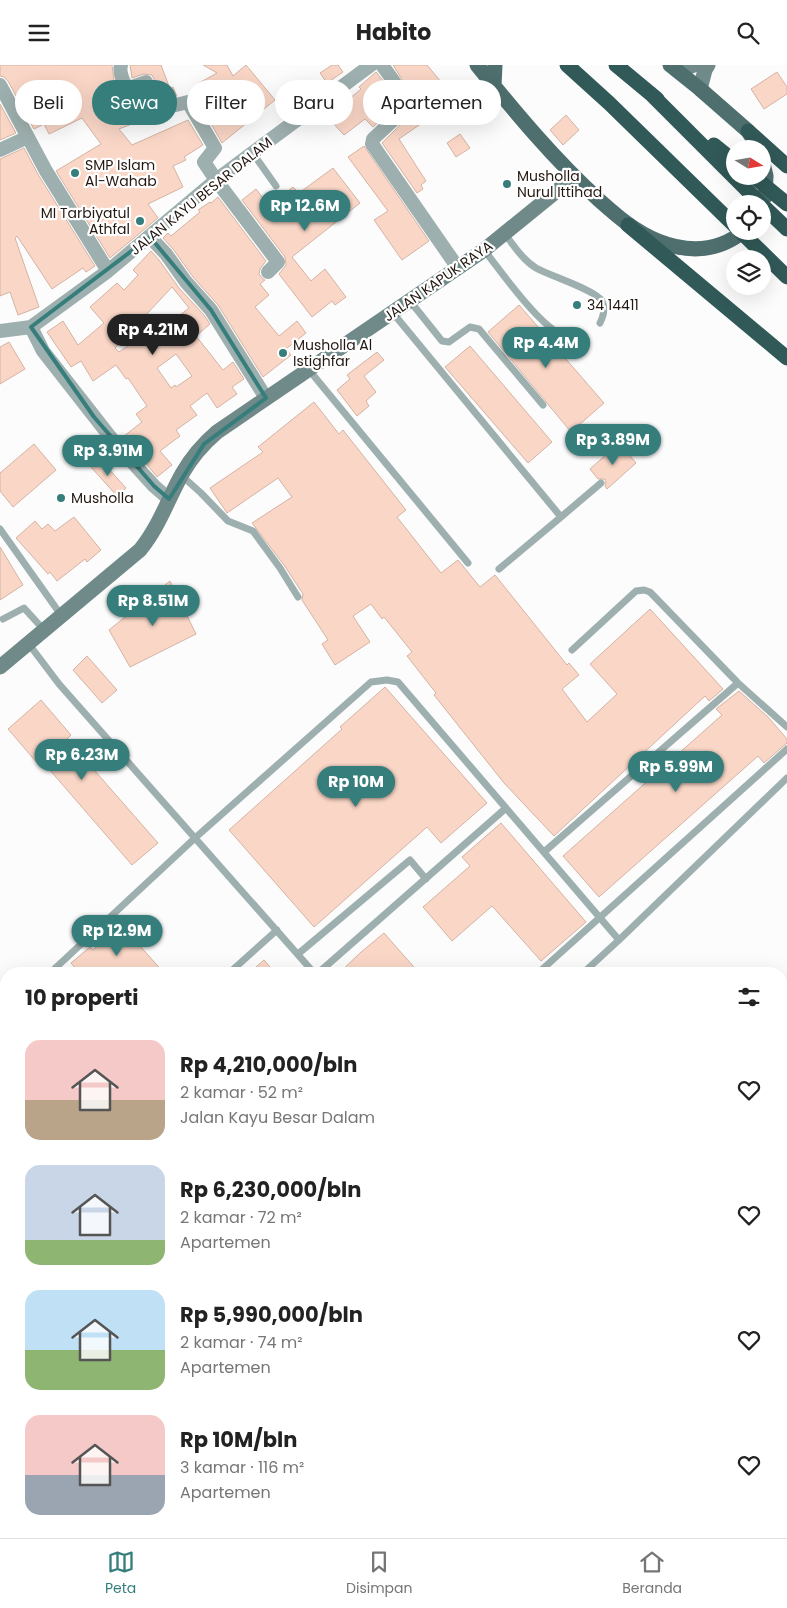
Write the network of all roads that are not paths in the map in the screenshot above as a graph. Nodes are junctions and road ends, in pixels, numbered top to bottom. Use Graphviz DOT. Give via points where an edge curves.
graph roads {
  1 [pos="121,65"];
  2 [pos="371,65"];
  3 [pos="382,65"];
  4 [pos="477,65"];
  5 [pos="496,65"];
  6 [pos="567,65"];
  7 [pos="616,65"];
  8 [pos="694,65"];
  9 [pos="708,65"];
  10 [pos="674,68"];
  11 [pos="489,80"];
  12 [pos="495,80"];
  13 [pos="0,85"];
  14 [pos="700,89"];
  15 [pos="650,93"];
  16 [pos="501,94"];
  17 [pos="748,131"];
  18 [pos="28,137"];
  19 [pos="754,140"];
  20 [pos="0,150"];
  21 [pos="252,152"];
  22 [pos="726,155"];
  23 [pos="787,166"];
  24 [pos="574,177"];
  25 [pos="216,180"];
  26 [pos="764,185"];
  27 [pos="276,186"];
  28 [pos="753,195"];
  29 [pos="787,204"];
  30 [pos="771,213"];
  31 [pos="726,217"];
  32 [pos="628,225"];
  33 [pos="787,229"];
  34 [pos="505,234"];
  35 [pos="150,237"];
  36 [pos="730,240"];
  37 [pos="751,240"];
  38 [pos="484,250"];
  39 [pos="458,268"];
  40 [pos="108,271"];
  41 [pos="268,272"];
  42 [pos="787,277"];
  43 [pos="410,301"];
  44 [pos="393,313"];
  45 [pos="600,323"];
  46 [pos="31,327"];
  47 [pos="0,331"];
  48 [pos="581,340"];
  49 [pos="787,358"];
  50 [pos="309,370"];
  51 [pos="266,399"];
  52 [pos="543,405"];
  53 [pos="181,475"];
  54 [pos="601,483"];
  55 [pos="169,499"];
  56 [pos="561,517"];
  57 [pos="0,529"];
  58 [pos="468,563"];
  59 [pos="499,569"];
  60 [pos="298,597"];
  61 [pos="62,616"];
  62 [pos="3,619"];
  63 [pos="44,630"];
  64 [pos="28,643"];
  65 [pos="572,650"];
  66 [pos="1,664"];
  67 [pos="738,683"];
  68 [pos="787,727"];
  69 [pos="787,749"];
  70 [pos="787,778"];
  71 [pos="506,808"];
  72 [pos="195,838"];
  73 [pos="544,852"];
  74 [pos="426,879"];
  75 [pos="599,919"];
  76 [pos="277,930"];
  77 [pos="619,940"];
  78 [pos="298,954"];
  79 [pos="57,967"];
  80 [pos="236,967"];
  81 [pos="310,967"];
  82 [pos="324,967"];
  83 [pos="545,967"];
  84 [pos="590,967"];
  1 -- 25 [label="street" via="125,85 129,88 146,81 159,109 188,102 215,148 204,162"];
  2 -- 21 [label="street, JALAN KAYU BESAR DALAM"];
  3 -- 39 [label="street" via="406,104 372,144"];
  4 -- 11 [label="main road"];
  5 -- 12 [label="main road"];
  6 -- 31 [label="highway"];
  7 -- 15 [label="highway"];
  8 -- 10 [label="main road"];
  9 -- 14 [label="main road"];
  10 -- 14 [label="main road"];
  13 -- 18 [label="street"];
  14 -- 17 [label="main road"];
  15 -- 22 [label="highway"];
  15 -- 28 [label="highway"];
  16 -- 24 [label="main road"];
  17 -- 19 [label="main road"];
  17 -- 23 [label="highway"];
  18 -- 20 [label="street"];
  18 -- 40 [label="street"];
  21 -- 25 [label="street, JALAN KAYU BESAR DALAM"];
  21 -- 27 [label="lane"];
  24 -- 32 [label="main road"];
  24 -- 34 [label="main road, JALAN KAPUK RAYA"];
  25 -- 35 [label="street, JALAN KAYU BESAR DALAM"];
  25 -- 41 [label="street" via="278,261"];
  26 -- 29 [label="highway, bridge"];
  30 -- 33 [label="highway"];
  32 -- 36 [label="main road" via="656,241 676,247 717,246"];
  32 -- 49 [label="highway"];
  34 -- 38 [label="main road, JALAN KAPUK RAYA"];
  34 -- 45 [label="lane" via="534,267 602,300 604,308"];
  35 -- 40 [label="street, JALAN KAYU BESAR DALAM"];
  35 -- 51 [label="street" via="211,310"];
  37 -- 42 [label="highway, bridge"];
  38 -- 39 [label="main road, JALAN KAPUK RAYA"];
  38 -- 48 [label="lane" via="532,311 548,326 574,342"];
  39 -- 43 [label="main road, JALAN KAPUK RAYA"];
  40 -- 46 [label="street, JALAN KAYU BESAR DALAM"];
  43 -- 44 [label="main road, JALAN KAPUK RAYA"];
  43 -- 52 [label="lane" via="442,341 449,342 470,327 479,329"];
  44 -- 50 [label="main road, JALAN KAPUK RAYA"];
  44 -- 56 [label="lane"];
  46 -- 47 [label="street, JALAN KAYU BESAR DALAM"];
  46 -- 55 [label="street" via="44,351 115,443"];
  50 -- 51 [label="main road, JALAN KAPUK RAYA"];
  50 -- 58 [label="lane"];
  51 -- 53 [label="main road, JALAN KAPUK RAYA" via="217,432"];
  53 -- 55 [label="main road, JALAN KAPUK RAYA"];
  53 -- 60 [label="lane" via="228,521 253,531"];
  54 -- 56 [label="lane"];
  55 -- 61 [label="main road, JALAN KAPUK RAYA" via="156,527 140,550"];
  56 -- 59 [label="lane"];
  57 -- 61 [label="lane"];
  61 -- 63 [label="main road, JALAN KAPUK RAYA"];
  62 -- 63 [label="lane" via="24,608"];
  63 -- 64 [label="main road, JALAN KAPUK RAYA"];
  64 -- 66 [label="main road, JALAN KAPUK RAYA"];
  64 -- 72 [label="lane" via="59,684"];
  65 -- 67 [label="lane" via="636,591 644,590 650,592"];
  67 -- 68 [label="lane"];
  67 -- 73 [label="lane"];
  69 -- 75 [label="lane"];
  70 -- 77 [label="lane"];
  71 -- 72 [label="lane" via="398,682 387,680 370,682"];
  71 -- 73 [label="lane"];
  71 -- 74 [label="lane"];
  72 -- 76 [label="lane"];
  72 -- 79 [label="lane"];
  73 -- 75 [label="lane"];
  74 -- 78 [label="lane" via="410,860"];
  74 -- 82 [label="lane"];
  75 -- 77 [label="lane"];
  75 -- 83 [label="lane"];
  76 -- 78 [label="lane"];
  76 -- 80 [label="lane"];
  77 -- 84 [label="lane"];
  78 -- 81 [label="lane"];
}
